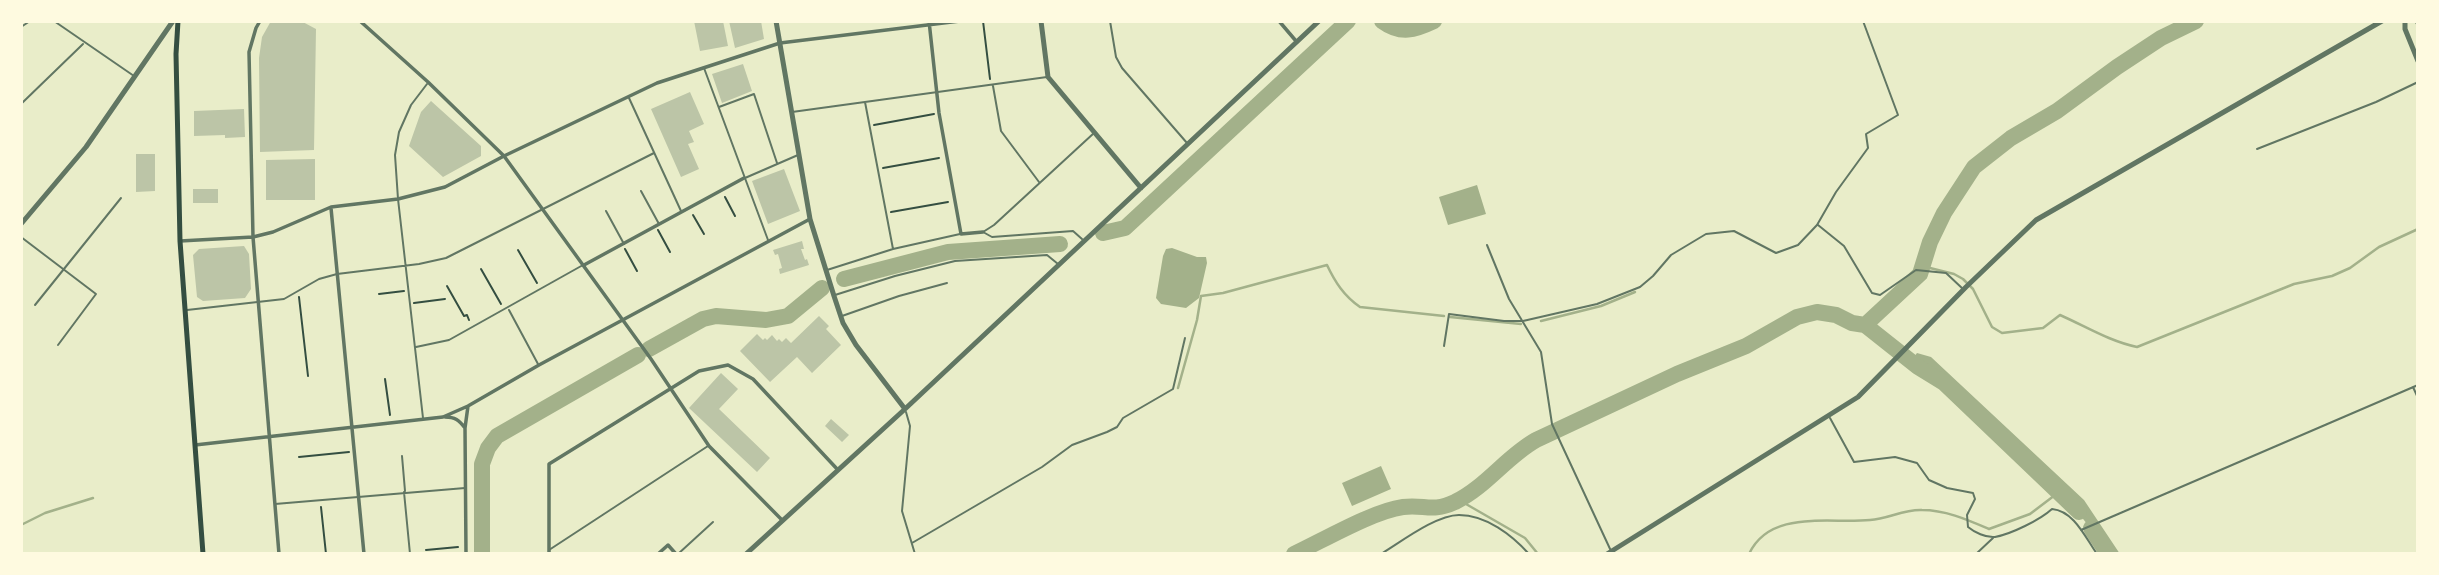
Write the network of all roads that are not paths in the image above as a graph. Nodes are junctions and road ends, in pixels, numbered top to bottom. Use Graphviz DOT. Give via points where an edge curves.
graph roads {
  1 [pos="30,21"];
  2 [pos="54,21"];
  3 [pos="175,21"];
  4 [pos="260,21"];
  5 [pos="360,21"];
  6 [pos="776,21"];
  7 [pos="960,21"];
  8 [pos="1041,21"];
  9 [pos="1110,21"];
  10 [pos="1279,21"];
  11 [pos="1318,21"];
  12 [pos="1863,21"];
  13 [pos="2382,21"];
  14 [pos="2405,21"];
  15 [pos="929,23"];
  16 [pos="21,27"];
  17 [pos="1297,41"];
  18 [pos="84,42"];
  19 [pos="780,43"];
  20 [pos="2418,61"];
  21 [pos="704,68"];
  22 [pos="135,76"];
  23 [pos="1048,77"];
  24 [pos="428,82"];
  25 [pos="2418,82"];
  26 [pos="992,85"];
  27 [pos="936,91"];
  28 [pos="628,95"];
  29 [pos="865,102"];
  30 [pos="21,104"];
  31 [pos="718,107"];
  32 [pos="791,112"];
  33 [pos="1095,132"];
  34 [pos="1187,144"];
  35 [pos="2257,149"];
  36 [pos="654,153"];
  37 [pos="798,155"];
  38 [pos="504,156"];
  39 [pos="777,163"];
  40 [pos="744,178"];
  41 [pos="1039,181"];
  42 [pos="1141,188"];
  43 [pos="641,191"];
  44 [pos="121,198"];
  45 [pos="398,200"];
  46 [pos="331,207"];
  47 [pos="543,209"];
  48 [pos="606,211"];
  49 [pos="681,212"];
  50 [pos="810,219"];
  51 [pos="21,224"];
  52 [pos="657,225"];
  53 [pos="1817,225"];
  54 [pos="983,232"];
  55 [pos="961,234"];
  56 [pos="21,237"];
  57 [pos="253,237"];
  58 [pos="1083,240"];
  59 [pos="180,241"];
  60 [pos="768,241"];
  61 [pos="624,244"];
  62 [pos="1487,244"];
  63 [pos="894,249"];
  64 [pos="1058,264"];
  65 [pos="584,265"];
  66 [pos="406,266"];
  67 [pos="65,269"];
  68 [pos="825,270"];
  69 [pos="337,274"];
  70 [pos="947,283"];
  71 [pos="1967,286"];
  72 [pos="834,296"];
  73 [pos="258,302"];
  74 [pos="35,305"];
  75 [pos="184,310"];
  76 [pos="507,310"];
  77 [pos="841,316"];
  78 [pos="621,320"];
  79 [pos="1523,321"];
  80 [pos="1185,338"];
  81 [pos="58,345"];
  82 [pos="1444,346"];
  83 [pos="415,347"];
  84 [pos="539,365"];
  85 [pos="2418,385"];
  86 [pos="670,387"];
  87 [pos="2413,387"];
  88 [pos="2418,398"];
  89 [pos="468,406"];
  90 [pos="905,409"];
  91 [pos="1829,415"];
  92 [pos="443,417"];
  93 [pos="423,419"];
  94 [pos="351,428"];
  95 [pos="465,428"];
  96 [pos="269,438"];
  97 [pos="195,445"];
  98 [pos="709,446"];
  99 [pos="402,456"];
  100 [pos="838,470"];
  101 [pos="466,488"];
  102 [pos="405,492"];
  103 [pos="358,496"];
  104 [pos="275,504"];
  105 [pos="782,520"];
  106 [pos="713,522"];
  107 [pos="2080,530"];
  108 [pos="1993,537"];
  109 [pos="912,543"];
  110 [pos="549,552"];
  111 [pos="1609,553"];
  112 [pos="203,554"];
  113 [pos="278,554"];
  114 [pos="364,554"];
  115 [pos="410,554"];
  116 [pos="466,554"];
  117 [pos="658,554"];
  118 [pos="677,554"];
  119 [pos="746,554"];
  120 [pos="915,554"];
  121 [pos="1381,554"];
  122 [pos="1529,554"];
  123 [pos="1976,554"];
  124 [pos="2096,554"];
  1 -- 16 [label="lane"];
  2 -- 18 [label="lane"];
  3 -- 22 [label="street"];
  3 -- 59 [label="main road"];
  4 -- 57 [label="street" via="249,52"];
  5 -- 24 [label="street"];
  6 -- 19 [label="street"];
  7 -- 15 [label="street"];
  8 -- 23 [label="street"];
  9 -- 34 [label="lane" via="1122,68"];
  10 -- 17 [label="street"];
  11 -- 17 [label="street"];
  12 -- 53 [label="lane" via="1898,114 1866,134 1868,148"];
  13 -- 71 [label="street" via="2036,220"];
  14 -- 20 [label="street"];
  15 -- 19 [label="street"];
  15 -- 27 [label="street"];
  17 -- 34 [label="street"];
  18 -- 22 [label="lane"];
  18 -- 30 [label="lane"];
  19 -- 21 [label="street"];
  19 -- 32 [label="street"];
  21 -- 28 [label="street"];
  21 -- 31 [label="lane"];
  22 -- 51 [label="street" via="86,147"];
  23 -- 26 [label="lane"];
  23 -- 33 [label="street"];
  24 -- 38 [label="street"];
  24 -- 45 [label="lane" via="398,132"];
  25 -- 35 [label="lane"];
  26 -- 27 [label="lane"];
  26 -- 41 [label="lane" via="1001,131"];
  27 -- 29 [label="lane"];
  27 -- 55 [label="street"];
  28 -- 36 [label="lane"];
  28 -- 38 [label="street"];
  29 -- 32 [label="lane"];
  29 -- 63 [label="lane"];
  31 -- 39 [label="lane" via="754,94"];
  31 -- 40 [label="lane"];
  32 -- 37 [label="street"];
  33 -- 41 [label="lane"];
  33 -- 42 [label="street"];
  34 -- 42 [label="street"];
  36 -- 47 [label="lane"];
  36 -- 49 [label="lane"];
  37 -- 39 [label="lane"];
  37 -- 50 [label="street"];
  38 -- 45 [label="street" via="446,187"];
  38 -- 47 [label="street"];
  39 -- 40 [label="lane"];
  40 -- 49 [label="street"];
  40 -- 60 [label="lane"];
  41 -- 54 [label="lane"];
  42 -- 58 [label="street"];
  43 -- 52 [label="lane"];
  44 -- 67 [label="lane"];
  45 -- 46 [label="street"];
  45 -- 66 [label="lane"];
  46 -- 57 [label="street"];
  46 -- 69 [label="street"];
  47 -- 65 [label="street"];
  47 -- 66 [label="lane" via="446,258"];
  48 -- 61 [label="lane"];
  49 -- 52 [label="street"];
  50 -- 60 [label="street"];
  50 -- 68 [label="street"];
  52 -- 61 [label="street"];
  53 -- 71 [label="lane" via="1844,246 1872,293 1880,295 1916,270 1946,273"];
  53 -- 79 [label="lane" via="1798,245 1776,253 1734,231 1706,234 1671,255 1640,287 1573,311"];
  54 -- 55 [label="street"];
  54 -- 58 [label="lane" via="992,237 1073,231"];
  55 -- 63 [label="lane"];
  56 -- 67 [label="lane"];
  57 -- 59 [label="street"];
  57 -- 73 [label="street"];
  58 -- 64 [label="street"];
  59 -- 75 [label="main road"];
  60 -- 78 [label="street"];
  61 -- 65 [label="street"];
  62 -- 79 [label="lane"];
  63 -- 68 [label="lane"];
  64 -- 72 [label="lane" via="1047,255 955,261"];
  64 -- 90 [label="street"];
  65 -- 76 [label="lane"];
  65 -- 78 [label="street"];
  66 -- 69 [label="lane"];
  66 -- 83 [label="lane"];
  67 -- 74 [label="lane"];
  67 -- 81 [label="lane" via="96,294"];
  68 -- 72 [label="street"];
  69 -- 73 [label="lane" via="284,299"];
  69 -- 94 [label="street"];
  70 -- 77 [label="lane"];
  71 -- 91 [label="street" via="1858,397"];
  72 -- 77 [label="street"];
  73 -- 75 [label="lane"];
  73 -- 96 [label="street"];
  75 -- 97 [label="main road"];
  76 -- 83 [label="lane" via="449,340"];
  76 -- 84 [label="lane"];
  77 -- 90 [label="street" via="856,345"];
  78 -- 84 [label="street"];
  78 -- 86 [label="street"];
  79 -- 82 [label="lane" via="1449,314"];
  79 -- 111 [label="lane" via="1541,352 1552,424"];
  80 -- 109 [label="lane" via="1174,389"];
  83 -- 93 [label="lane"];
  84 -- 89 [label="street"];
  85 -- 87 [label="lane"];
  86 -- 98 [label="street"];
  86 -- 100 [label="street" via="699,371 728,365 753,379"];
  86 -- 110 [label="street" via="549,464"];
  87 -- 88 [label="lane"];
  87 -- 107 [label="lane"];
  89 -- 92 [label="street"];
  89 -- 95 [label="street"];
  90 -- 100 [label="street"];
  90 -- 109 [label="lane" via="910,426 902,511"];
  91 -- 108 [label="lane" via="1854,462 1895,457 1917,464 1929,480 1973,494 1968,527"];
  91 -- 111 [label="street"];
  92 -- 93 [label="street"];
  92 -- 95 [label="street" via="452,417"];
  93 -- 94 [label="street"];
  94 -- 96 [label="street"];
  94 -- 103 [label="street"];
  95 -- 101 [label="street"];
  96 -- 97 [label="street"];
  96 -- 104 [label="street"];
  97 -- 112 [label="main road"];
  98 -- 105 [label="street"];
  98 -- 110 [label="lane"];
  99 -- 102 [label="lane"];
  100 -- 105 [label="street"];
  101 -- 102 [label="lane"];
  101 -- 116 [label="street"];
  102 -- 103 [label="lane"];
  102 -- 115 [label="lane"];
  103 -- 104 [label="lane"];
  103 -- 114 [label="street"];
  104 -- 113 [label="street"];
  105 -- 119 [label="street"];
  106 -- 118 [label="lane"];
  107 -- 108 [label="lane" via="2062,510 2052,509 2040,520"];
  107 -- 124 [label="lane"];
  108 -- 123 [label="lane"];
  109 -- 120 [label="lane"];
  117 -- 118 [label="street" via="668,545"];
  121 -- 122 [label="lane" via="1445,518 1459,515 1483,520 1510,535"];
}
